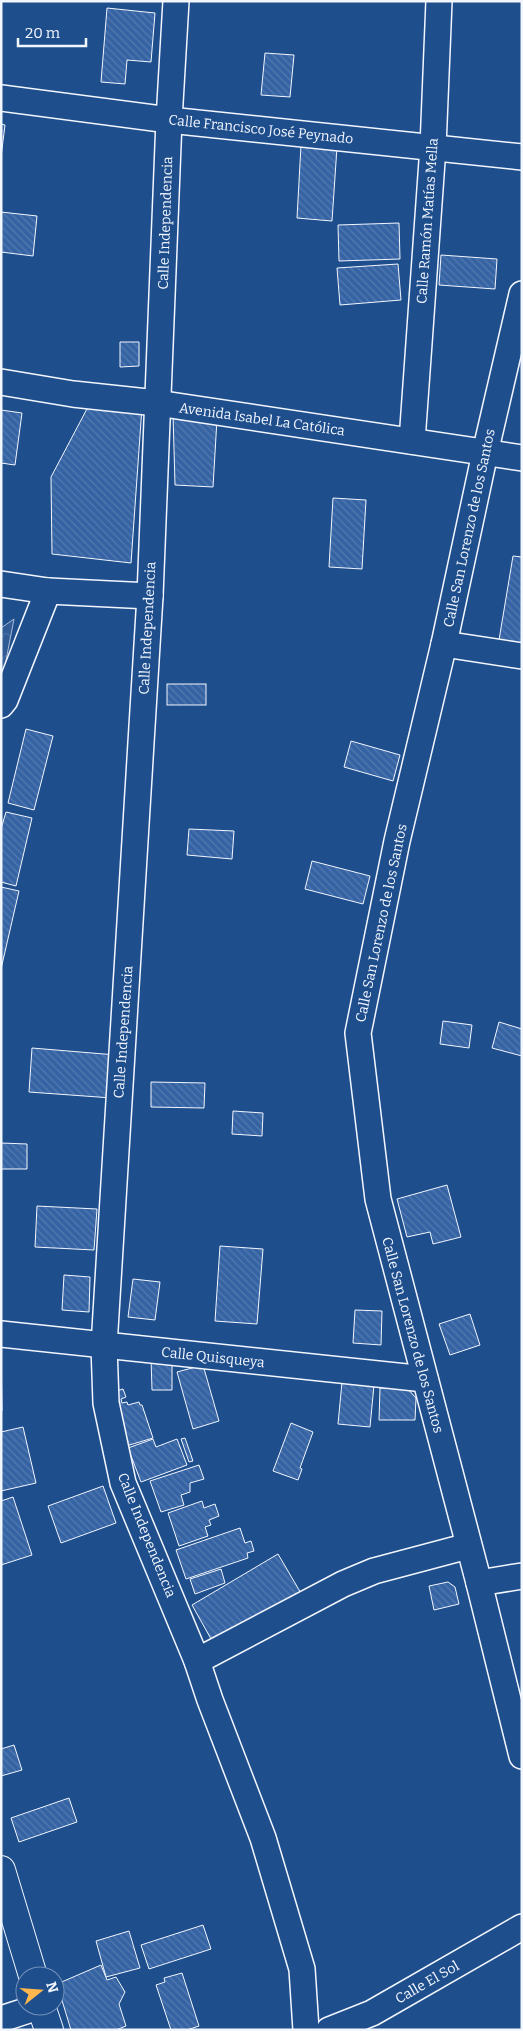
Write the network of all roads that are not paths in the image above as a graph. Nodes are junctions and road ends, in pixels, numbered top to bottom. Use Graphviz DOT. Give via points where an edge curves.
graph roads {
  1 [pos="176,1"];
  2 [pos="440,1"];
  3 [pos="1,98"];
  4 [pos="169,120"];
  5 [pos="433,146"];
  6 [pos="522,157"];
  7 [pos="522,294"];
  8 [pos="1,382"];
  9 [pos="158,403"];
  10 [pos="412,441"];
  11 [pos="485,453"];
  12 [pos="522,458"];
  13 [pos="1,584"];
  14 [pos="48,591"];
  15 [pos="150,596"];
  16 [pos="444,644"];
  17 [pos="522,656"];
  18 [pos="1,705"];
  19 [pos="1,1334"];
  20 [pos="104,1346"];
  21 [pos="425,1379"];
  22 [pos="468,1546"];
  23 [pos="522,1576"];
  24 [pos="479,1583"];
  25 [pos="197,1661"];
  26 [pos="522,1756"];
  27 [pos="1,1870"];
  28 [pos="522,1927"];
  29 [pos="30,1966"];
  30 [pos="15,2014"];
  31 [pos="44,2016"];
  32 [pos="1,2019"];
  33 [pos="49,2030"];
  34 [pos="306,2030"];
  35 [pos="329,2030"];
  1 -- 4 [label="street, Calle Independencia"];
  2 -- 5 [label="street, Calle Ramón Matías Mella"];
  3 -- 4 [label="street, Calle Francisco José Peynado"];
  4 -- 5 [label="street, Calle Francisco José Peynado"];
  4 -- 9 [label="street, Calle Independencia"];
  5 -- 6 [label="street, Calle Francisco José Peynado"];
  5 -- 10 [label="street, Calle Ramón Matías Mella"];
  7 -- 11 [label="street, Calle San Lorenzo de los Santos"];
  8 -- 9 [label="street, Avenida Isabel La Católica"];
  9 -- 10 [label="street, Avenida Isabel La Católica"];
  9 -- 15 [label="street, Calle Independencia"];
  10 -- 11 [label="street, Avenida Isabel La Católica"];
  11 -- 12 [label="street, Avenida Isabel La Católica"];
  11 -- 16 [label="street, Calle San Lorenzo de los Santos"];
  13 -- 14 [label="street"];
  14 -- 15 [label="street"];
  14 -- 18 [label="street"];
  15 -- 20 [label="street, Calle Independencia"];
  16 -- 17 [label="street"];
  16 -- 21 [label="street, Calle San Lorenzo de los Santos" via="397,842 358,1034 378,1199"];
  19 -- 20 [label="street, Calle Quisqueya"];
  20 -- 21 [label="street, Calle Quisqueya"];
  20 -- 25 [label="street, Calle Independencia" via="106,1403 123,1483"];
  21 -- 22 [label="street, Calle San Lorenzo de los Santos"];
  22 -- 24 [label="street, Calle San Lorenzo de los Santos"];
  22 -- 25 [label="street" via="374,1571 343,1584"];
  23 -- 24 [label="street"];
  24 -- 26 [label="street, Calle San Lorenzo de los Santos"];
  25 -- 34 [label="street, Calle Independencia" via="263,1838 302,1969"];
  27 -- 29 [label="main road"];
  28 -- 35 [label="street, Calle El Sol" via="372,2014"];
  30 -- 32 [label="street"];
  31 -- 33 [label="main road"];
}
